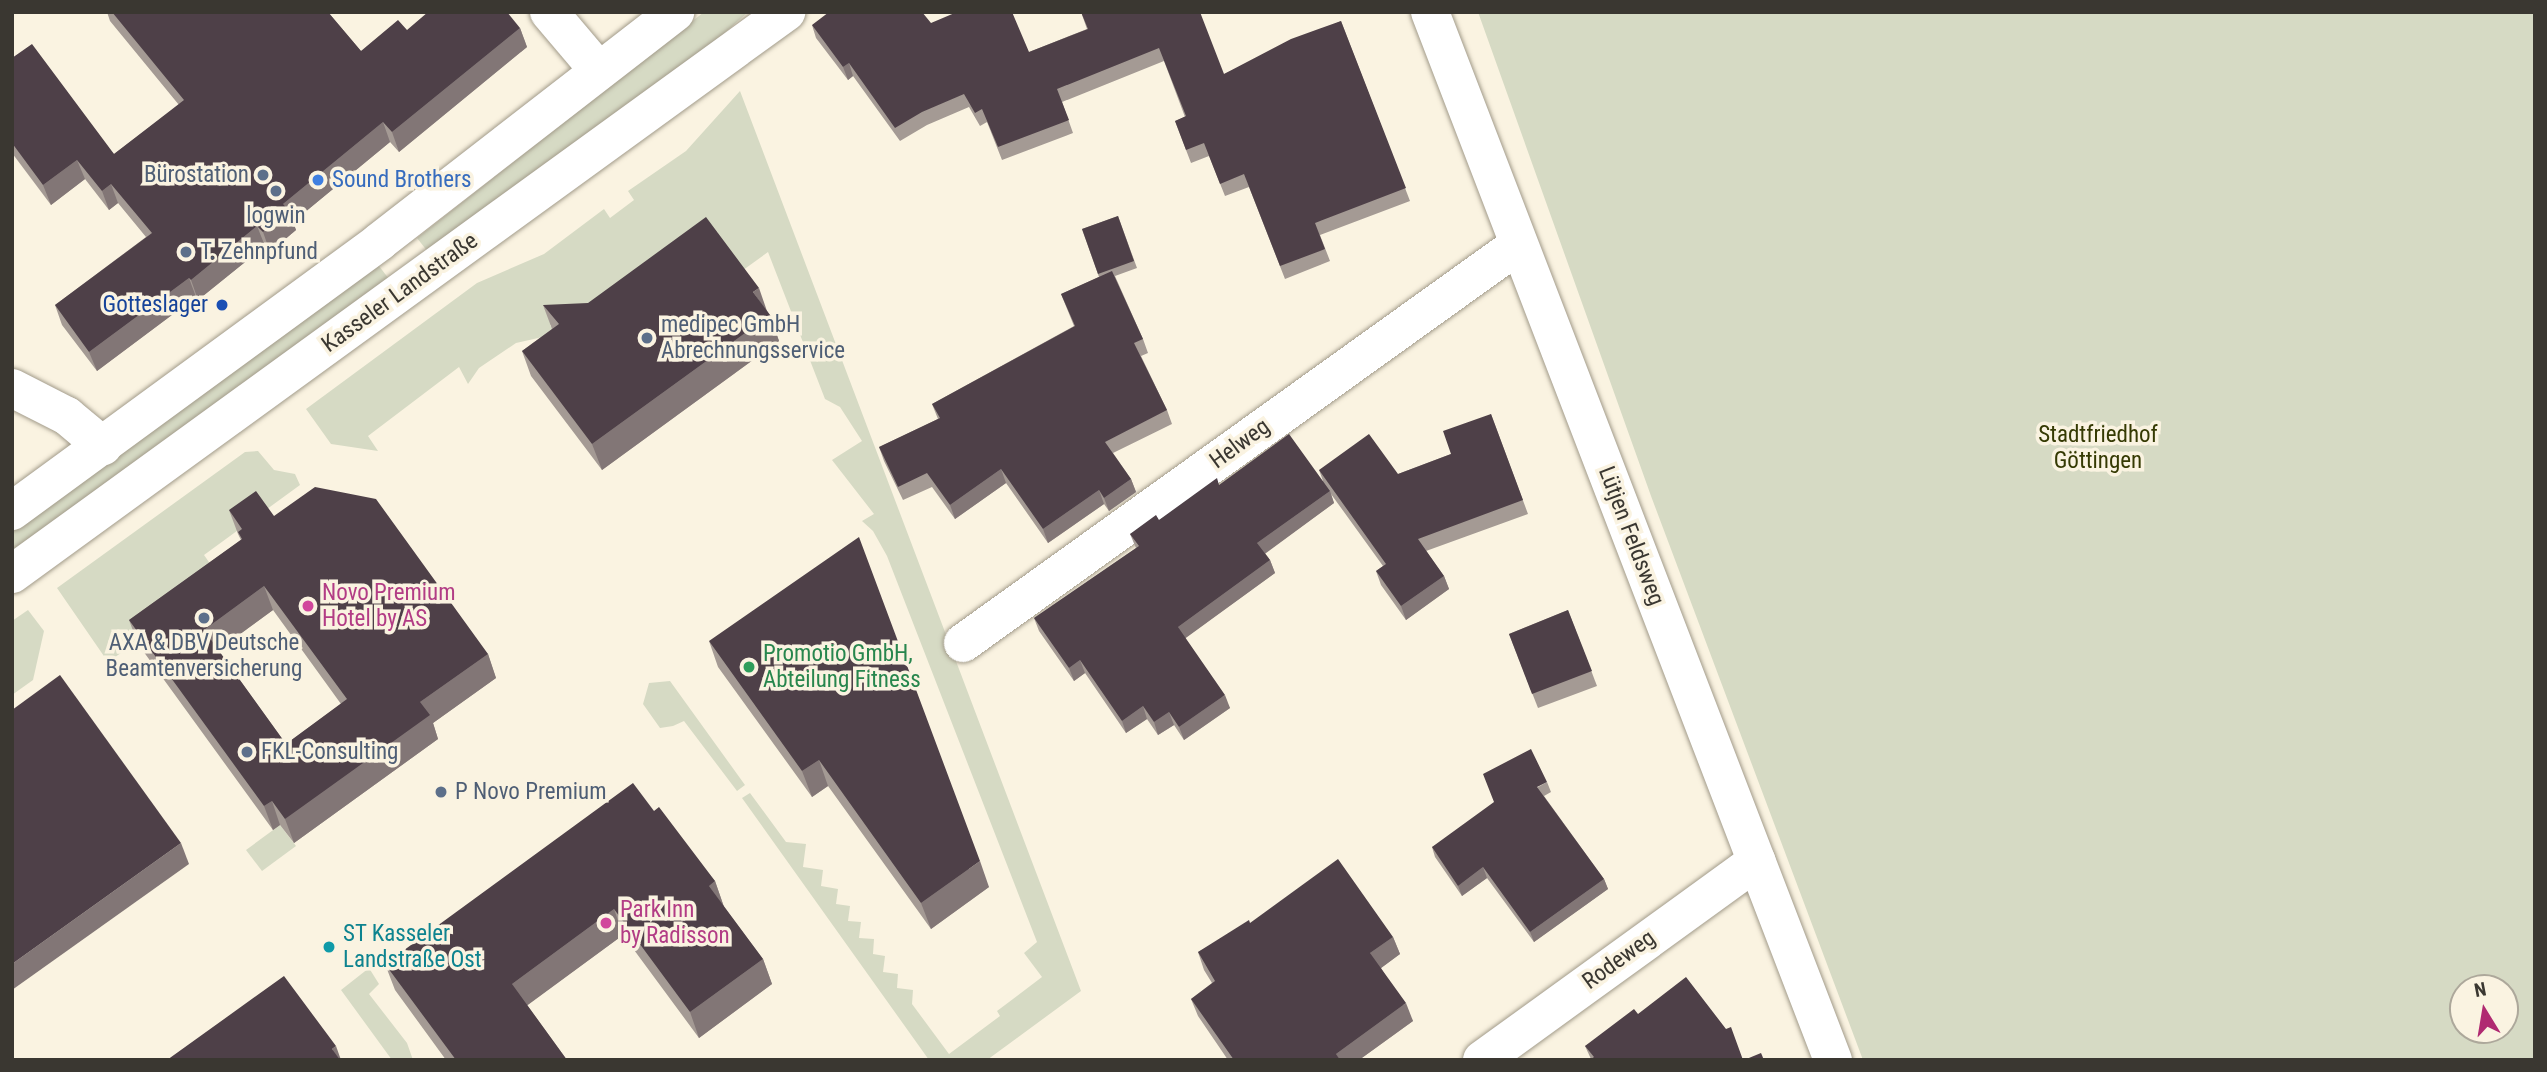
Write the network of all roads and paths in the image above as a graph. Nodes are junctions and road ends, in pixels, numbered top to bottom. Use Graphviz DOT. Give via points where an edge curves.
graph roads {
  1 [pos="549,12"];
  2 [pos="675,12"];
  3 [pos="786,12"];
  4 [pos="1430,12"];
  5 [pos="599,71"];
  6 [pos="1518,245"];
  7 [pos="12,388"];
  8 [pos="103,446"];
  9 [pos="12,511"];
  10 [pos="12,574"];
  11 [pos="962,643"];
  12 [pos="1757,861"];
  13 [pos="1482,1060"];
  14 [pos="1833,1060"];
  1 -- 5 [label="street"];
  2 -- 5 [label="street"];
  3 -- 10 [label="street, Kasseler Landstraße"];
  4 -- 6 [label="street, Lütjen Feldsweg"];
  5 -- 8 [label="street" via="379,242"];
  6 -- 11 [label="street, Helweg"];
  6 -- 12 [label="street, Lütjen Feldsweg"];
  7 -- 8 [label="street" via="66,416"];
  8 -- 9 [label="street"];
  12 -- 13 [label="street, Rodeweg"];
  12 -- 14 [label="street, Lütjen Feldsweg"];
}
